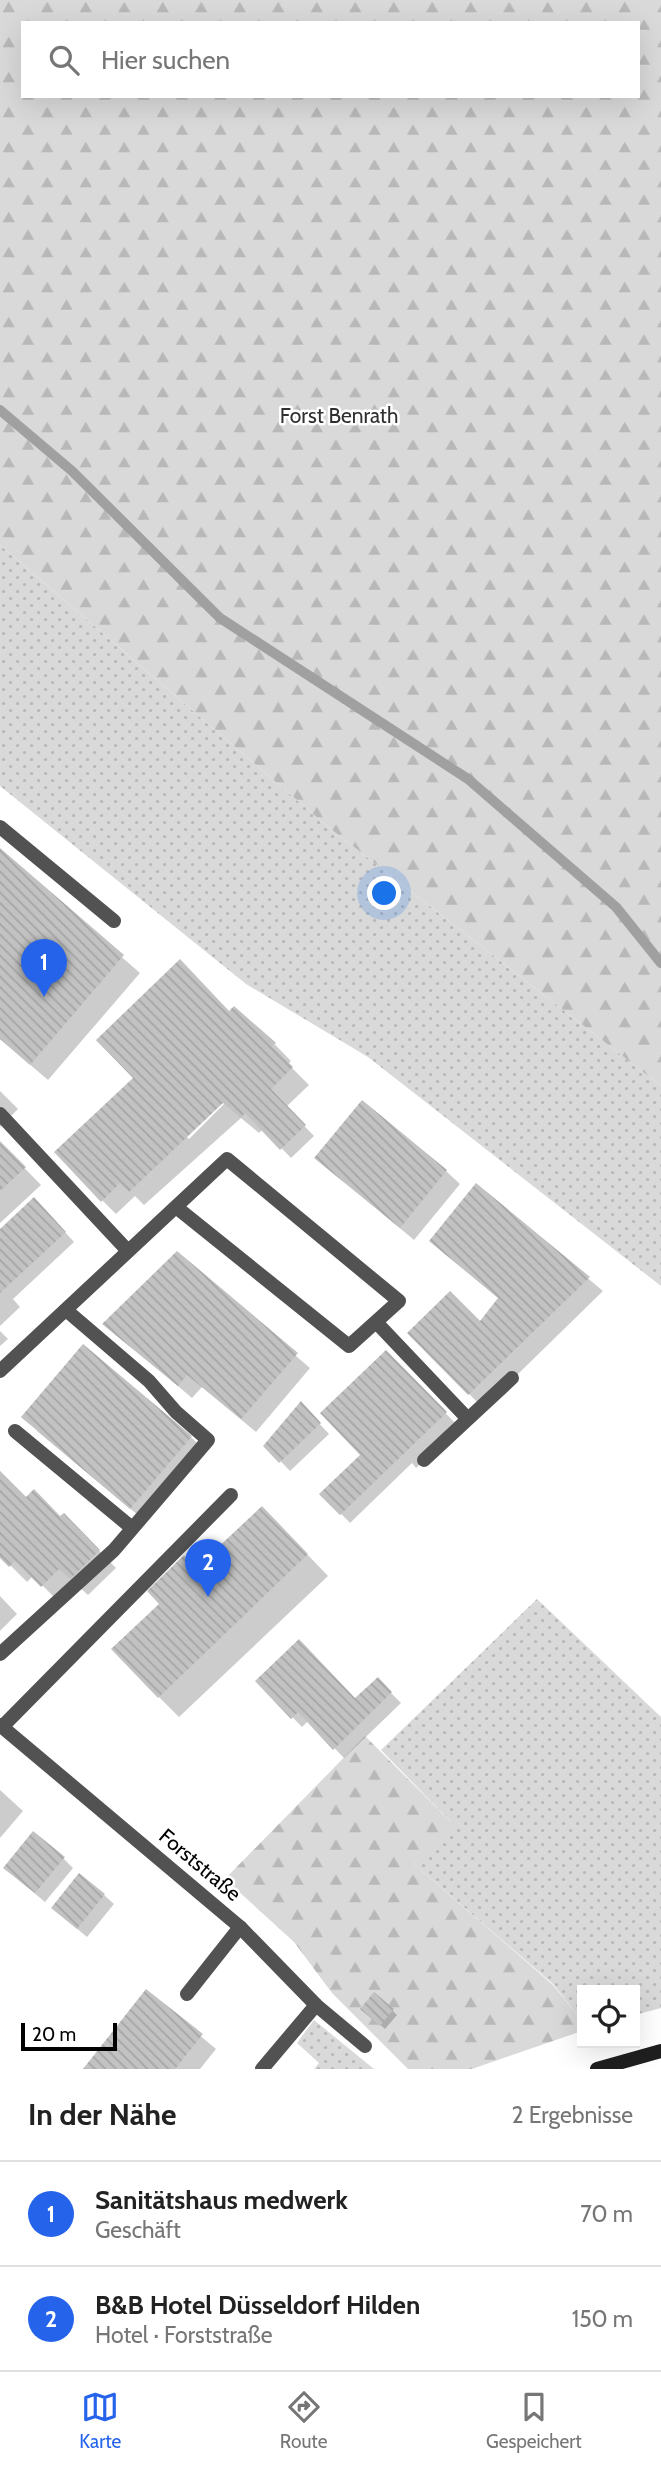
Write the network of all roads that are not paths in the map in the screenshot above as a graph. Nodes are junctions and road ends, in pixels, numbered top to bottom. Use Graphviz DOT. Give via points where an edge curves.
graph roads {
  1 [pos="0,827"];
  2 [pos="114,921"];
  3 [pos="0,1114"];
  4 [pos="176,1207"];
  5 [pos="128,1251"];
  6 [pos="66,1310"];
  7 [pos="376,1322"];
  8 [pos="0,1371"];
  9 [pos="512,1378"];
  10 [pos="468,1419"];
  11 [pos="15,1431"];
  12 [pos="425,1461"];
  13 [pos="231,1495"];
  14 [pos="132,1528"];
  15 [pos="0,1654"];
  16 [pos="1,1726"];
  17 [pos="240,1927"];
  18 [pos="187,1994"];
  19 [pos="316,2005"];
  20 [pos="365,2046"];
  21 [pos="661,2051"];
  22 [pos="262,2069"];
  23 [pos="597,2069"];
  1 -- 2 [label="street"];
  3 -- 5 [label="street"];
  4 -- 5 [label="street"];
  4 -- 7 [label="street" via="349,1346"];
  4 -- 7 [label="street" via="227,1159 399,1301"];
  5 -- 6 [label="street"];
  6 -- 8 [label="street"];
  6 -- 14 [label="street" via="149,1381 208,1440"];
  7 -- 10 [label="street"];
  9 -- 10 [label="street"];
  10 -- 12 [label="street"];
  11 -- 14 [label="street"];
  13 -- 16 [label="street"];
  14 -- 15 [label="street"];
  16 -- 17 [label="street, Forststraße"];
  17 -- 18 [label="street"];
  17 -- 19 [label="street, Forststraße"];
  19 -- 20 [label="street, Forststraße"];
  19 -- 22 [label="street"];
  21 -- 23 [label="main road"];
}
